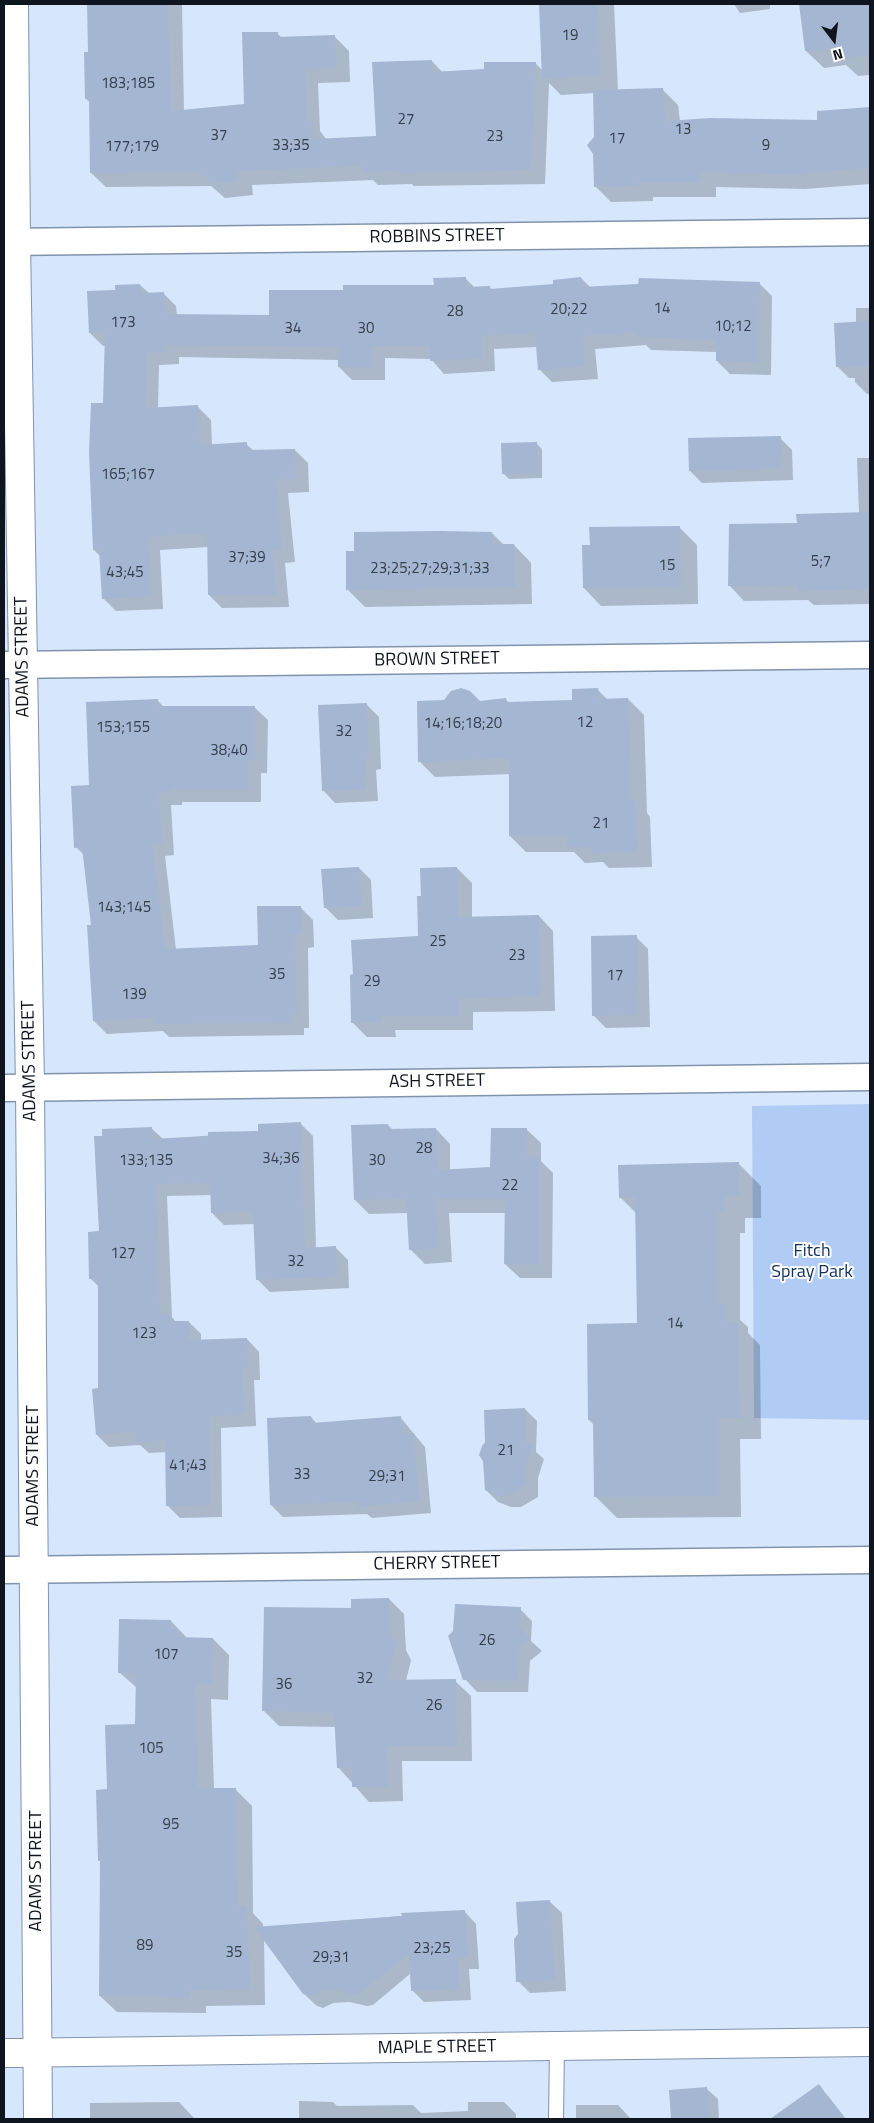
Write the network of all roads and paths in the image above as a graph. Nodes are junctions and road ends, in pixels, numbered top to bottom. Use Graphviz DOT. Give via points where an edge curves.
graph roads {
  1 [pos="14,4"];
  2 [pos="870,232"];
  3 [pos="10,242"];
  4 [pos="870,655"];
  5 [pos="13,665"];
  6 [pos="870,1077"];
  7 [pos="30,1087"];
  8 [pos="4,1088"];
  9 [pos="870,1560"];
  10 [pos="4,1570"];
  11 [pos="35,1570"];
  12 [pos="870,2042"];
  13 [pos="557,2046"];
  14 [pos="38,2052"];
  15 [pos="4,2053"];
  16 [pos="38,2119"];
  17 [pos="556,2119"];
  1 -- 3 [label="street, ADAMS STREET"];
  2 -- 3 [label="street, ROBBINS STREET"];
  3 -- 5 [label="street, ADAMS STREET"];
  4 -- 5 [label="street, BROWN STREET"];
  5 -- 7 [label="street, ADAMS STREET"];
  6 -- 7 [label="street, ASH STREET"];
  7 -- 8 [label="street, ASH STREET"];
  7 -- 11 [label="street, ADAMS STREET"];
  9 -- 11 [label="street, CHERRY STREET"];
  10 -- 11 [label="street, CHERRY STREET"];
  11 -- 14 [label="street, ADAMS STREET"];
  12 -- 13 [label="street, MAPLE STREET"];
  13 -- 14 [label="street, MAPLE STREET"];
  13 -- 17 [label="lane"];
  14 -- 15 [label="street, MAPLE STREET"];
  14 -- 16 [label="street, ADAMS STREET"];
}
